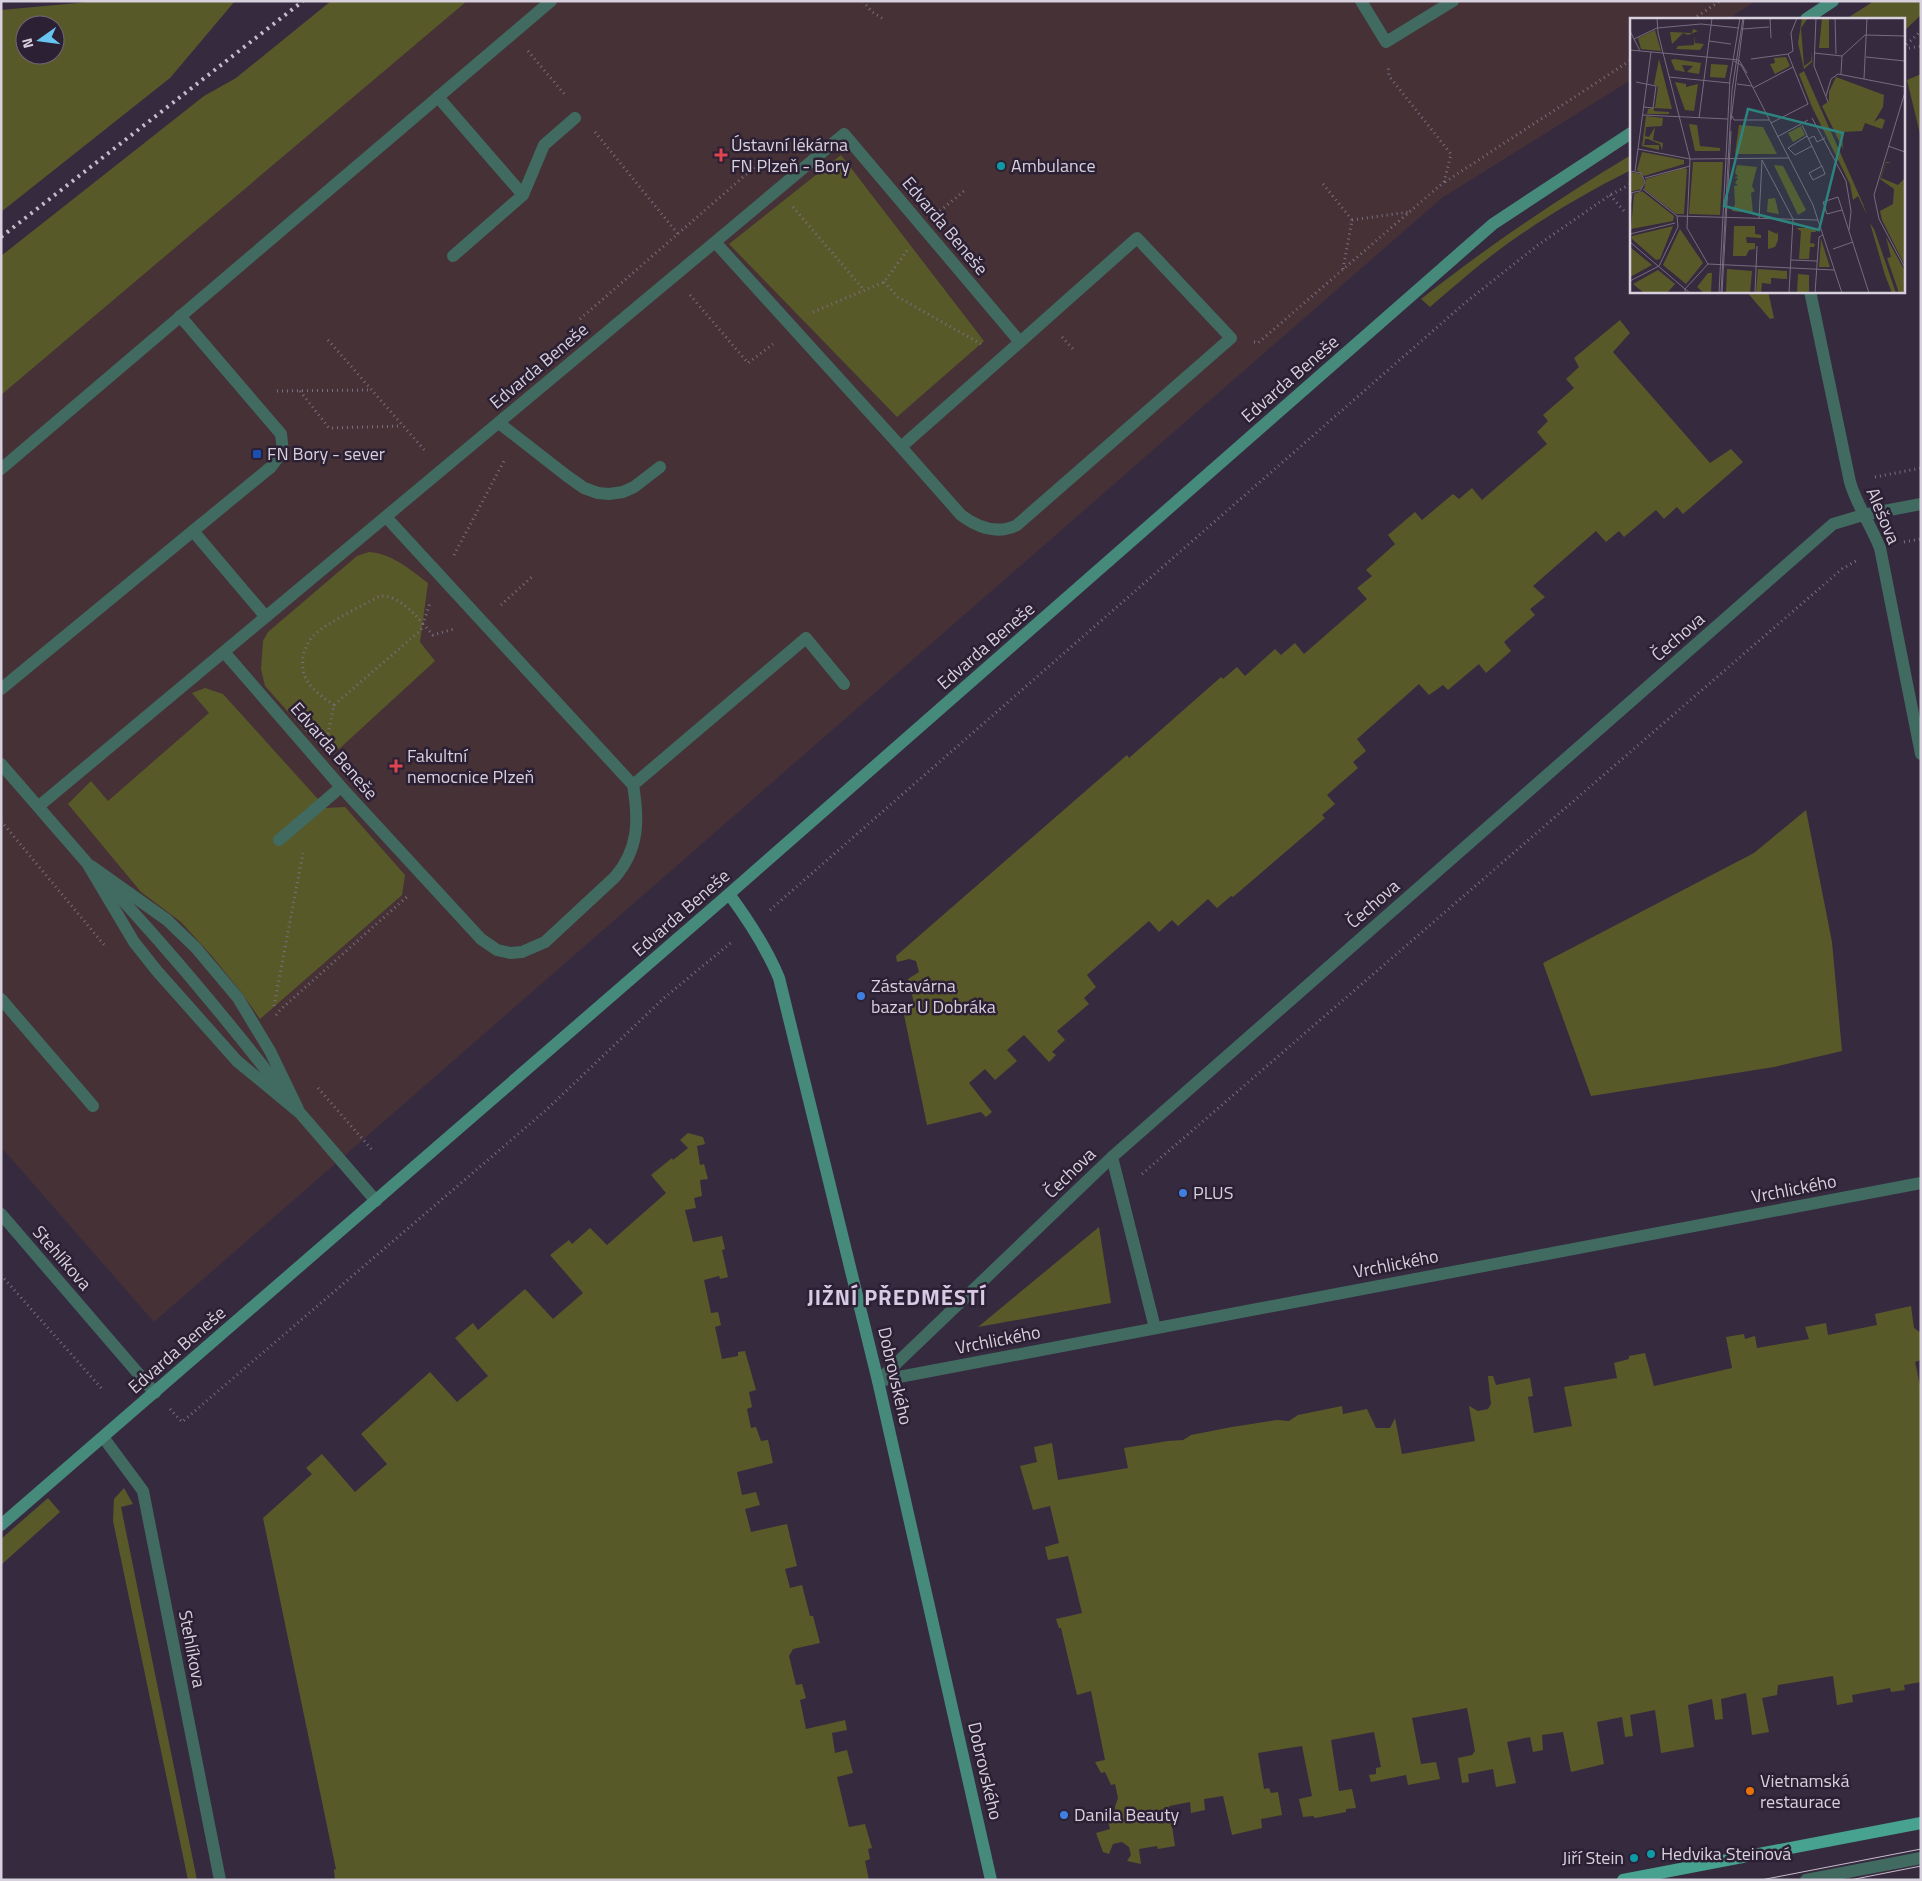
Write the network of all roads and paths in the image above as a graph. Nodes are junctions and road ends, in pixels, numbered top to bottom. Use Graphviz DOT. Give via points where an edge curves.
graph roads {
  1 [pos="551,1"];
  2 [pos="863,1"];
  3 [pos="1361,1"];
  4 [pos="1453,1"];
  5 [pos="1720,1"];
  6 [pos="1833,1"];
  7 [pos="1694,18"];
  8 [pos="1808,18"];
  9 [pos="883,19"];
  10 [pos="1921,31"];
  11 [pos="513,33"];
  12 [pos="1386,42"];
  13 [pos="1921,46"];
  14 [pos="1904,48"];
  15 [pos="1904,49"];
  16 [pos="1630,61"];
  17 [pos="438,97"];
  18 [pos="569,101"];
  19 [pos="575,118"];
  20 [pos="594,130"];
  21 [pos="1630,134"];
  22 [pos="1444,182"];
  23 [pos="1323,184"];
  24 [pos="1630,185"];
  25 [pos="778,190"];
  26 [pos="964,191"];
  27 [pos="523,195"];
  28 [pos="1610,195"];
  29 [pos="1410,211"];
  30 [pos="1625,212"];
  31 [pos="1352,220"];
  32 [pos="924,228"];
  33 [pos="678,234"];
  34 [pos="715,242"];
  35 [pos="453,256"];
  36 [pos="697,257"];
  37 [pos="1343,269"];
  38 [pos="884,282"];
  39 [pos="864,290"];
  40 [pos="1810,292"];
  41 [pos="688,293"];
  42 [pos="180,316"];
  43 [pos="573,325"];
  44 [pos="792,328"];
  45 [pos="1060,334"];
  46 [pos="1231,338"];
  47 [pos="328,340"];
  48 [pos="1020,342"];
  49 [pos="1073,349"];
  50 [pos="1003,357"];
  51 [pos="371,390"];
  52 [pos="300,391"];
  53 [pos="246,392"];
  54 [pos="499,423"];
  55 [pos="402,426"];
  56 [pos="517,437"];
  57 [pos="433,447"];
  58 [pos="901,447"];
  59 [pos="660,467"];
  60 [pos="1921,468"];
  61 [pos="1,469"];
  62 [pos="1850,482"];
  63 [pos="1921,504"];
  64 [pos="1863,515"];
  65 [pos="386,517"];
  66 [pos="193,531"];
  67 [pos="1921,539"];
  68 [pos="1880,548"];
  69 [pos="533,576"];
  70 [pos="442,577"];
  71 [pos="266,617"];
  72 [pos="483,621"];
  73 [pos="423,625"];
  74 [pos="224,652"];
  75 [pos="844,684"];
  76 [pos="1,689"];
  77 [pos="334,704"];
  78 [pos="1921,754"];
  79 [pos="1,764"];
  80 [pos="321,764"];
  81 [pos="634,785"];
  82 [pos="341,787"];
  83 [pos="39,806"];
  84 [pos="311,812"];
  85 [pos="279,840"];
  86 [pos="87,863"];
  87 [pos="426,880"];
  88 [pos="729,894"];
  89 [pos="752,925"];
  90 [pos="1,999"];
  91 [pos="318,1088"];
  92 [pos="93,1106"];
  93 [pos="300,1113"];
  94 [pos="374,1151"];
  95 [pos="1112,1157"];
  96 [pos="1921,1182"];
  97 [pos="1121,1192"];
  98 [pos="376,1201"];
  99 [pos="1,1214"];
  100 [pos="1,1275"];
  101 [pos="1155,1328"];
  102 [pos="878,1381"];
  103 [pos="102,1390"];
  104 [pos="155,1393"];
  105 [pos="103,1437"];
  106 [pos="1,1525"];
  107 [pos="1921,1823"];
  108 [pos="1921,1858"];
  109 [pos="220,1880"];
  110 [pos="991,1880"];
  111 [pos="1623,1880"];
  112 [pos="1806,1880"];
  1 -- 11 [label="street"];
  2 -- 9 [label="path"];
  3 -- 12 [label="street"];
  4 -- 12 [label="street"];
  5 -- 7 [label="path"];
  6 -- 8 [label="street"];
  10 -- 14 [label="path"];
  11 -- 17 [label="street"];
  11 -- 18 [label="path"];
  12 -- 22 [label="path" via="1389,76 1451,154"];
  13 -- 15 [label="path"];
  16 -- 22 [label="path"];
  17 -- 27 [label="street"];
  17 -- 42 [label="street"];
  19 -- 27 [label="street" via="544,145"];
  20 -- 33 [label="path"];
  21 -- 88 [label="street, Edvarda Beneše" via="1493,224"];
  22 -- 29 [label="path"];
  23 -- 31 [label="path"];
  24 -- 28 [label="path"];
  25 -- 32 [label="street, Edvarda Beneše" via="844,134"];
  25 -- 33 [label="path" via="756,164"];
  25 -- 34 [label="street, Edvarda Beneše"];
  25 -- 39 [label="path"];
  26 -- 32 [label="path" via="931,218"];
  27 -- 35 [label="street"];
  28 -- 30 [label="path"];
  28 -- 89 [label="path" via="1538,245 1466,302"];
  29 -- 31 [label="path"];
  29 -- 37 [label="path"];
  31 -- 37 [label="path"];
  32 -- 38 [label="path"];
  32 -- 48 [label="street, Edvarda Beneše"];
  33 -- 36 [label="path"];
  33 -- 43 [label="path"];
  34 -- 36 [label="street, Edvarda Beneše"];
  34 -- 44 [label="street"];
  36 -- 54 [label="street, Edvarda Beneše"];
  37 -- 46 [label="path" via="1258,343"];
  38 -- 39 [label="path"];
  38 -- 50 [label="path" via="898,297"];
  39 -- 44 [label="path" via="810,314"];
  40 -- 62 [label="street, Alešova"];
  41 -- 44 [label="path" via="748,364"];
  42 -- 53 [label="street"];
  42 -- 61 [label="street"];
  44 -- 58 [label="street"];
  45 -- 49 [label="path"];
  46 -- 48 [label="street" via="1137,238"];
  46 -- 58 [label="street" via="1010,529 983,528 960,515"];
  47 -- 51 [label="path"];
  48 -- 50 [label="street"];
  50 -- 58 [label="street"];
  51 -- 52 [label="path"];
  51 -- 55 [label="path"];
  52 -- 53 [label="path"];
  52 -- 55 [label="path" via="329,428"];
  53 -- 66 [label="street" via="281,434 283,451 271,467"];
  54 -- 56 [label="street"];
  54 -- 65 [label="street, Edvarda Beneše"];
  55 -- 57 [label="path" via="426,452"];
  56 -- 59 [label="street" via="584,488 598,493 624,492"];
  56 -- 70 [label="path"];
  60 -- 62 [label="path"];
  62 -- 64 [label="street, Alešova"];
  63 -- 64 [label="street, Čechova"];
  64 -- 68 [label="street, Alešova"];
  64 -- 95 [label="street, Čechova" via="1833,524"];
  65 -- 70 [label="street"];
  65 -- 71 [label="street, Edvarda Beneše"];
  66 -- 71 [label="street"];
  66 -- 76 [label="street"];
  67 -- 68 [label="path"];
  68 -- 78 [label="street, Alešova"];
  68 -- 97 [label="path" via="1842,569"];
  69 -- 72 [label="path"];
  70 -- 72 [label="street"];
  70 -- 73 [label="path"];
  71 -- 74 [label="street, Edvarda Beneše"];
  72 -- 73 [label="path" via="433,635"];
  72 -- 81 [label="street"];
  73 -- 77 [label="path"];
  73 -- 77 [label="path" via="404,604 388,595 380,596 312,636 305,647 302,669 317,693"];
  74 -- 80 [label="street, Edvarda Beneše"];
  74 -- 83 [label="street, Edvarda Beneše"];
  75 -- 81 [label="street" via="806,638"];
  77 -- 80 [label="path"];
  79 -- 83 [label="street"];
  80 -- 82 [label="street, Edvarda Beneše"];
  81 -- 87 [label="street, Edvarda Beneše" via="637,824 635,840 625,865 545,942 522,952 497,950 481,939"];
  82 -- 84 [label="street"];
  82 -- 87 [label="street, Edvarda Beneše"];
  83 -- 86 [label="street"];
  84 -- 85 [label="street"];
  84 -- 87 [label="path" via="273,1020 280,1010"];
  86 -- 93 [label="street" via="189,975"];
  86 -- 93 [label="street" via="134,942 157,971 237,1061"];
  86 -- 93 [label="street" via="167,920 196,948 238,998 270,1051"];
  88 -- 89 [label="street, Dobrovského"];
  88 -- 98 [label="street, Edvarda Beneše"];
  89 -- 102 [label="street, Dobrovského" via="779,978"];
  89 -- 104 [label="path" via="664,998 545,1111 182,1422"];
  90 -- 92 [label="street"];
  91 -- 94 [label="path"];
  93 -- 98 [label="street"];
  95 -- 97 [label="street"];
  95 -- 102 [label="street, Čechova"];
  96 -- 101 [label="street, Vrchlického"];
  97 -- 101 [label="street"];
  98 -- 104 [label="street, Edvarda Beneše"];
  99 -- 104 [label="street, Stehlíkova"];
  100 -- 103 [label="path"];
  101 -- 102 [label="street, Vrchlického"];
  102 -- 110 [label="street, Dobrovského"];
  104 -- 105 [label="street, Edvarda Beneše"];
  105 -- 106 [label="street, Edvarda Beneše"];
  105 -- 109 [label="street, Stehlíkova" via="142,1491"];
  107 -- 111 [label="main road"];
  108 -- 112 [label="street"];
}
